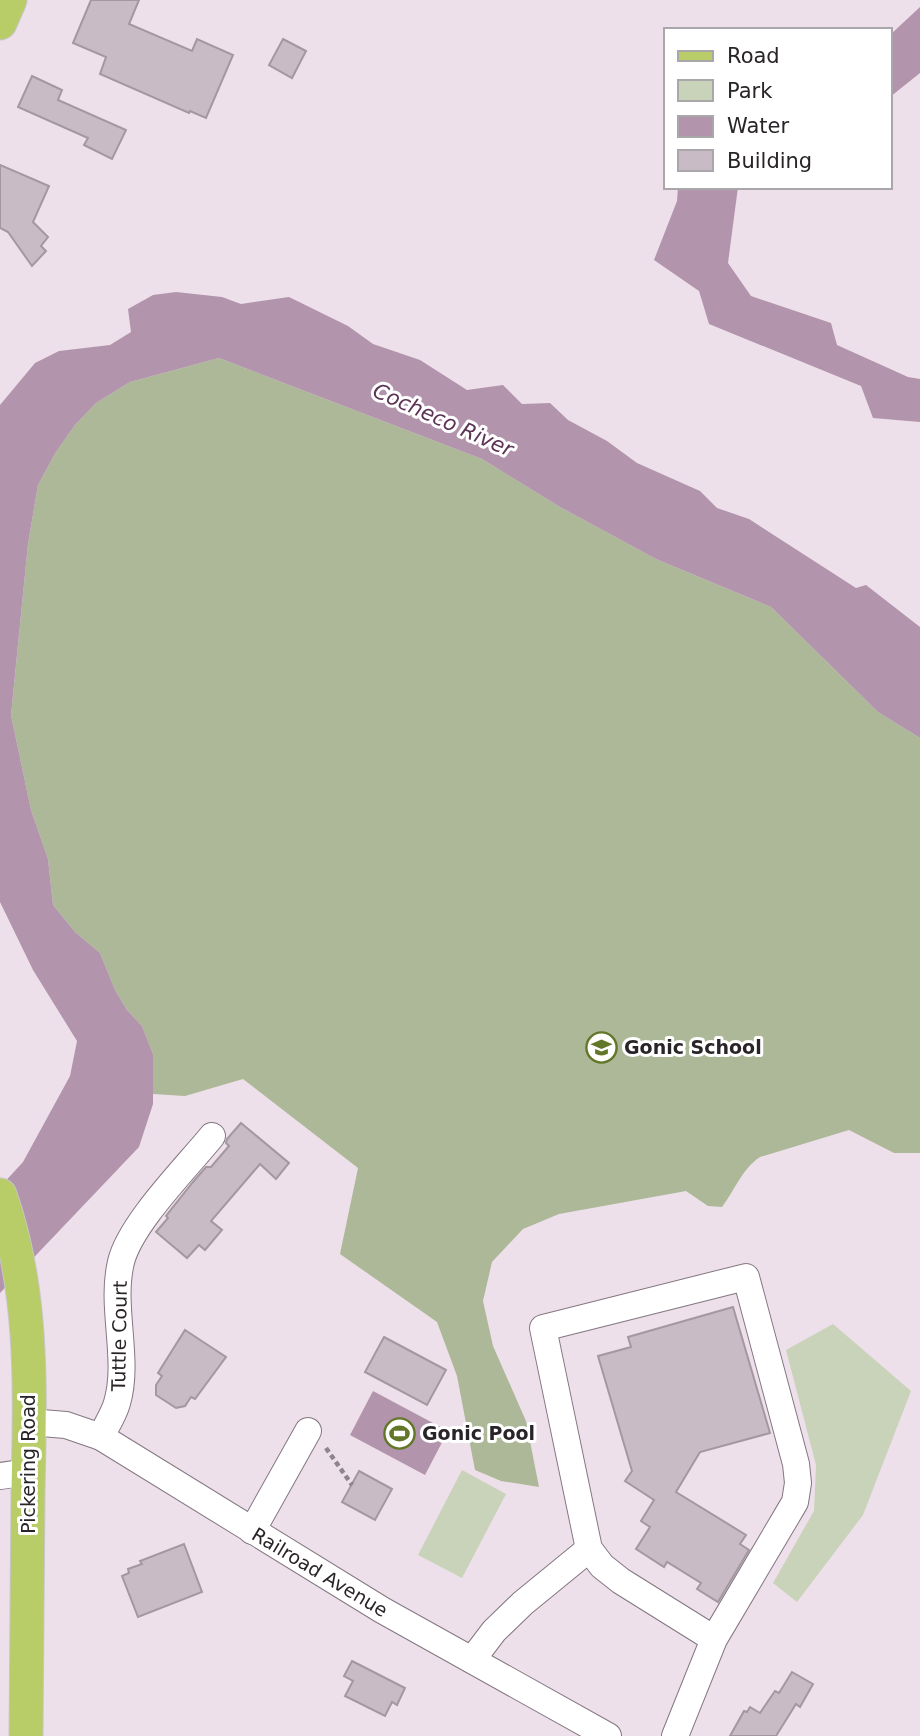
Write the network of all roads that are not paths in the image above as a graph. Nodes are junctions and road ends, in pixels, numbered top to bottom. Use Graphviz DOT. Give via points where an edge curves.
graph roads {
  1 [pos="10,0"];
  2 [pos="0,23"];
  3 [pos="212,1136"];
  4 [pos="0,1195"];
  5 [pos="29,1422"];
  6 [pos="315,1436"];
  7 [pos="101,1437"];
  8 [pos="14,1474"];
  9 [pos="252,1531"];
  10 [pos="589,1549"];
  11 [pos="715,1639"];
  12 [pos="472,1660"];
  13 [pos="26,1736"];
  14 [pos="608,1736"];
  15 [pos="675,1736"];
  1 -- 2 [label="main road"];
  3 -- 7 [label="street, Tuttle Court" via="145,1219 121,1262 120,1382 117,1403"];
  4 -- 5 [label="main road, Pickering Road" via="16,1246 24,1296"];
  5 -- 7 [label="street, Railroad Avenue" via="66,1426"];
  5 -- 8 [label="main road, Pickering Road"];
  6 -- 9 [label="street"];
  7 -- 9 [label="street, Railroad Avenue"];
  8 -- 13 [label="main road, Pickering Road"];
  9 -- 12 [label="street, Railroad Avenue"];
  10 -- 11 [label="street" via="621,1581"];
  10 -- 11 [label="street" via="543,1328 746,1278 798,1483 795,1502"];
  10 -- 12 [label="street" via="523,1603"];
  11 -- 15 [label="street"];
  12 -- 14 [label="street, Railroad Avenue"];
}
